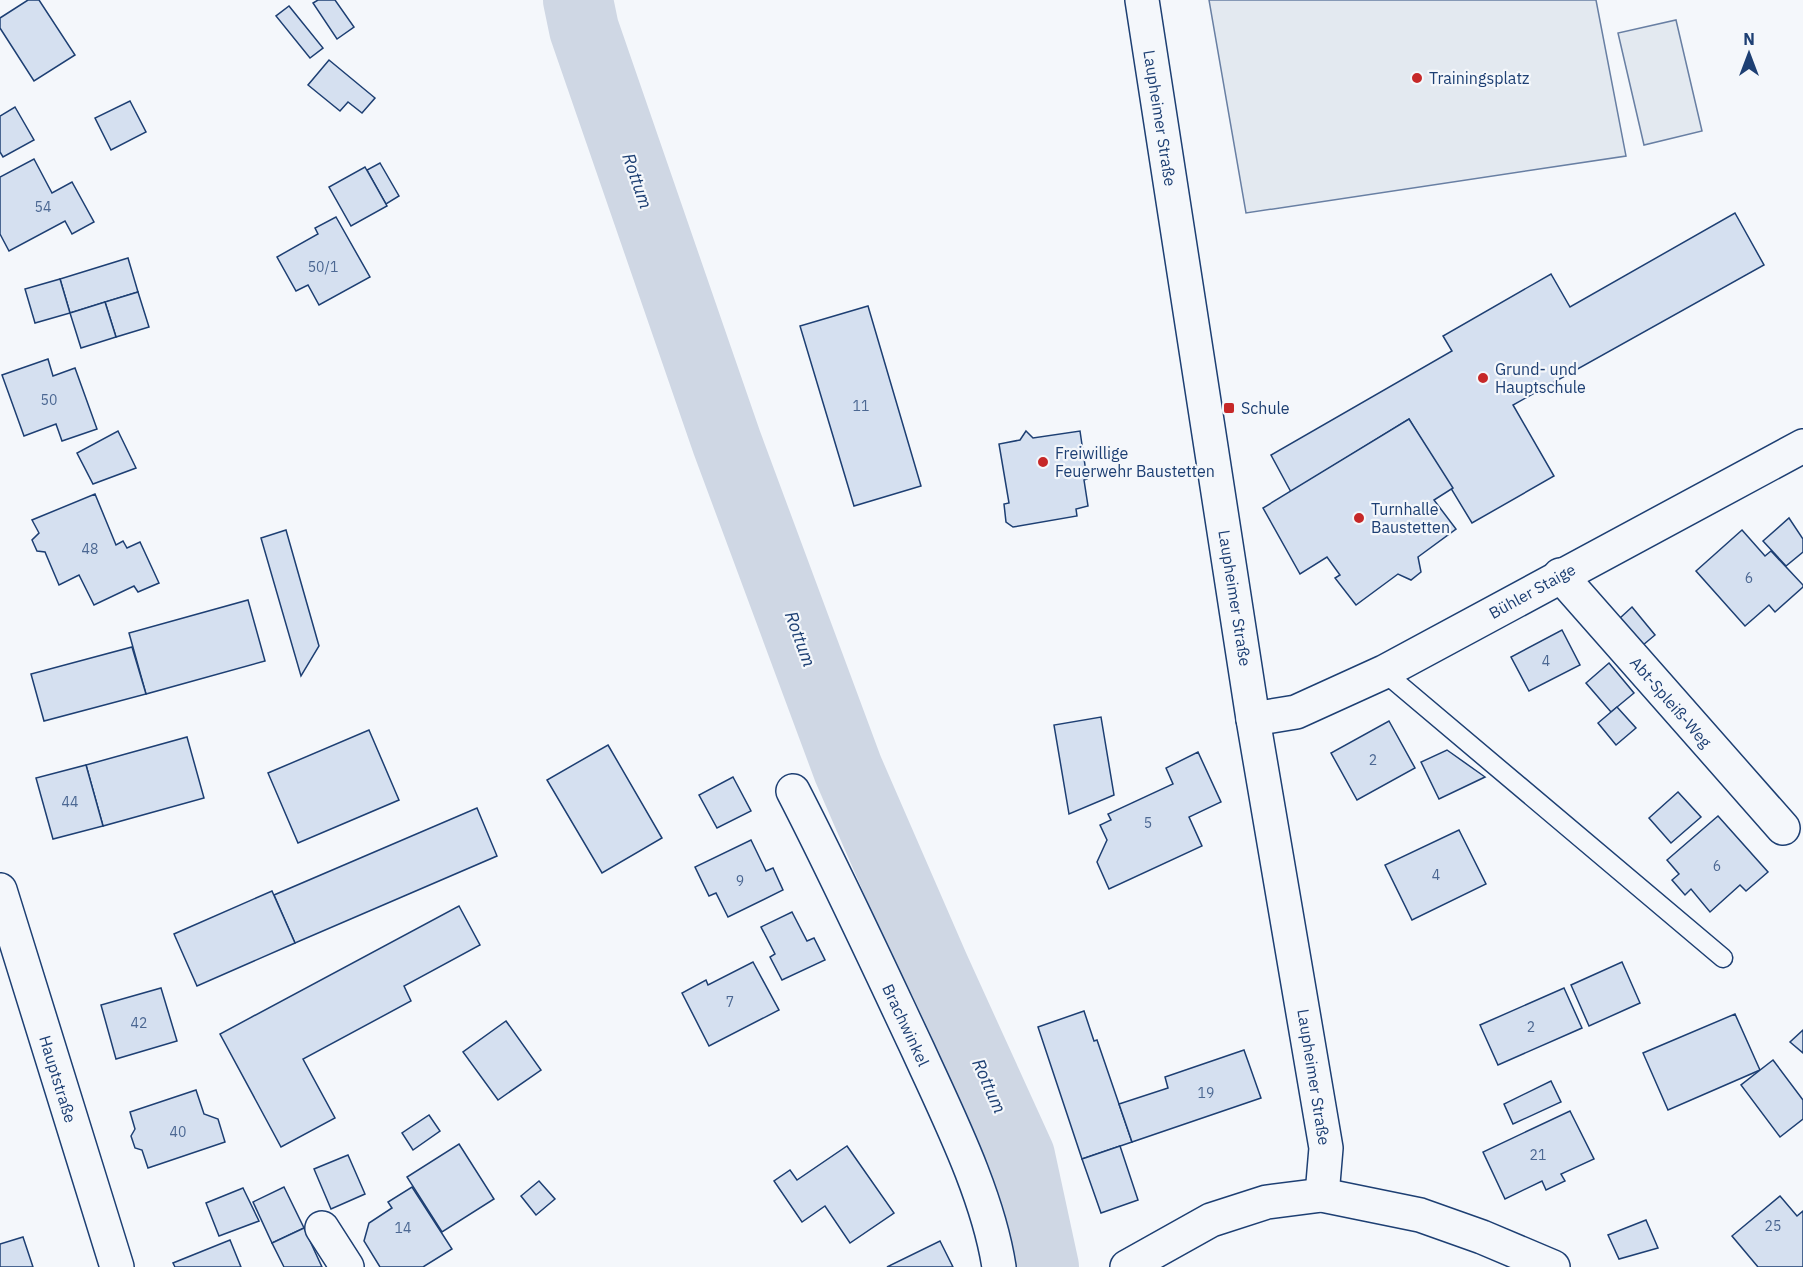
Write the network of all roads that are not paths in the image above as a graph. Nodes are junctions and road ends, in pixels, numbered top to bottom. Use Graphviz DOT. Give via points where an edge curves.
graph roads {
  1 [pos="1142,0"];
  2 [pos="1803,446"];
  3 [pos="1560,576"];
  4 [pos="1384,672"];
  5 [pos="1254,719"];
  6 [pos="793,791"];
  7 [pos="1783,828"];
  8 [pos="0,890"];
  9 [pos="1723,958"];
  10 [pos="1322,1195"];
  11 [pos="322,1228"];
  12 [pos="117,1267"];
  13 [pos="347,1267"];
  14 [pos="999,1267"];
  15 [pos="1127,1267"];
  16 [pos="1553,1267"];
  1 -- 5 [label="street, Laupheimer Straße"];
  2 -- 3 [label="street, Bühler Staige"];
  3 -- 4 [label="street, Bühler Staige"];
  3 -- 7 [label="street, Abt-Spleiß-Weg"];
  4 -- 5 [label="street, Bühler Staige" via="1296,712"];
  4 -- 9 [label="lane"];
  5 -- 10 [label="street, Laupheimer Straße" via="1326,1148"];
  6 -- 14 [label="street, Brachwinkel" via="935,1088 979,1190 996,1243"];
  8 -- 12 [label="street, Hauptstraße"];
  10 -- 15 [label="street" via="1267,1202 1211,1220"];
  10 -- 16 [label="street" via="1420,1215"];
  11 -- 13 [label="street"];
}
